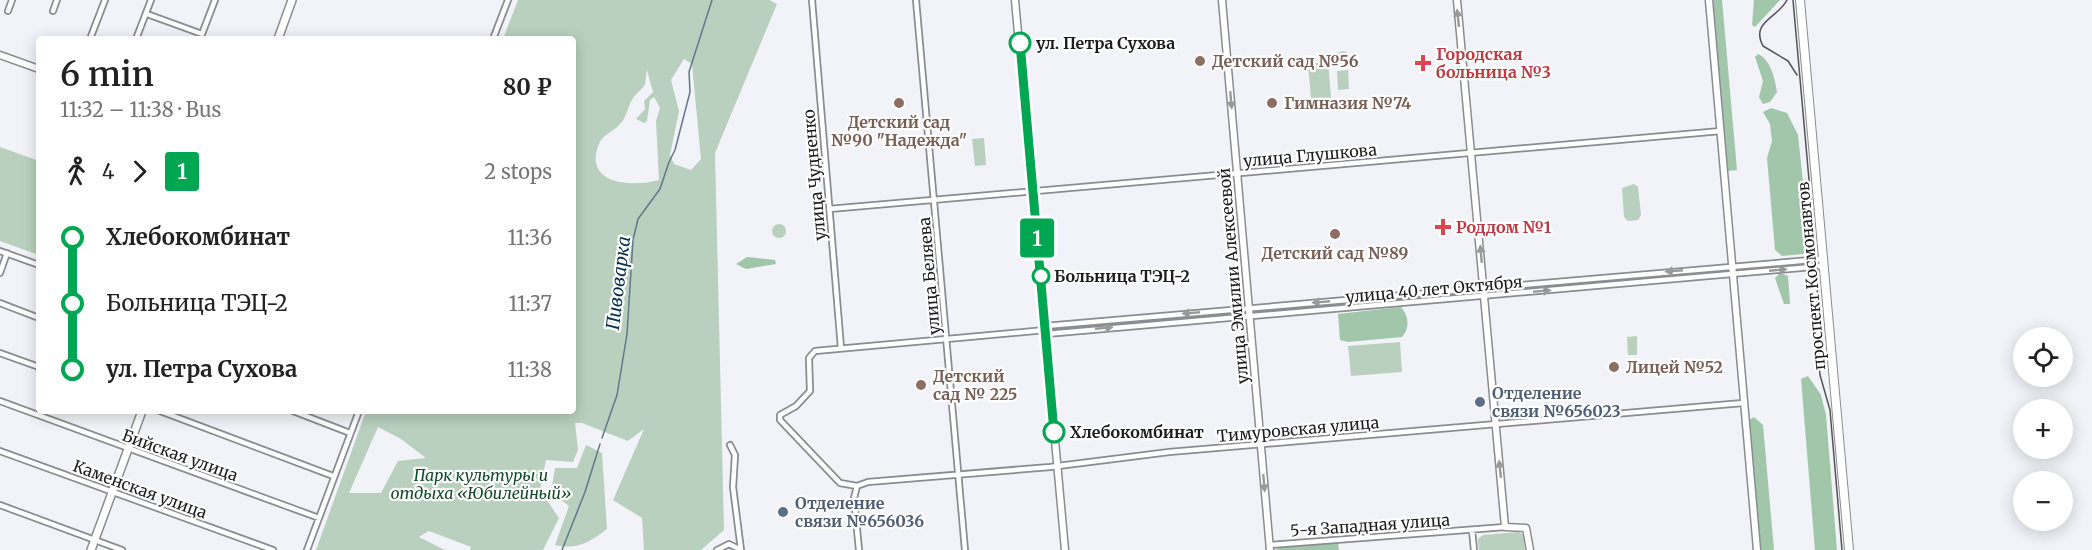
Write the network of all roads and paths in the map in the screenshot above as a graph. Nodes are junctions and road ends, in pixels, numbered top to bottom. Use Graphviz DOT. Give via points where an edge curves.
graph roads {
  1 [pos="12,0"];
  2 [pos="57,0"];
  3 [pos="105,0"];
  4 [pos="151,0"];
  5 [pos="215,0"];
  6 [pos="292,0"];
  7 [pos="508,0"];
  8 [pos="812,0"];
  9 [pos="916,0"];
  10 [pos="1015,0"];
  11 [pos="1222,0"];
  12 [pos="1456,0"];
  13 [pos="1709,0"];
  14 [pos="1800,0"];
  15 [pos="8,11"];
  16 [pos="53,11"];
  17 [pos="147,14"];
  18 [pos="91,36"];
  19 [pos="137,36"];
  20 [pos="279,36"];
  21 [pos="494,36"];
  22 [pos="0,55"];
  23 [pos="36,68"];
  24 [pos="1721,131"];
  25 [pos="1471,153"];
  26 [pos="1237,174"];
  27 [pos="1033,191"];
  28 [pos="934,200"];
  29 [pos="829,209"];
  30 [pos="0,251"];
  31 [pos="7,253"];
  32 [pos="1823,262"];
  33 [pos="36,264"];
  34 [pos="1732,266"];
  35 [pos="0,273"];
  36 [pos="1733,274"];
  37 [pos="1484,288"];
  38 [pos="1484,296"];
  39 [pos="0,303"];
  40 [pos="1249,308"];
  41 [pos="36,317"];
  42 [pos="1250,317"];
  43 [pos="1045,330"];
  44 [pos="946,339"];
  45 [pos="841,348"];
  46 [pos="0,353"];
  47 [pos="36,366"];
  48 [pos="0,401"];
  49 [pos="1743,403"];
  50 [pos="141,414"];
  51 [pos="168,414"];
  52 [pos="300,414"];
  53 [pos="358,414"];
  54 [pos="1496,424"];
  55 [pos="350,433"];
  56 [pos="1260,444"];
  57 [pos="730,445"];
  58 [pos="128,448"];
  59 [pos="0,451"];
  60 [pos="1057,465"];
  61 [pos="958,475"];
  62 [pos="333,476"];
  63 [pos="857,486"];
  64 [pos="112,492"];
  65 [pos="0,505"];
  66 [pos="319,518"];
  67 [pos="1505,527"];
  68 [pos="1472,530"];
  69 [pos="94,540"];
  70 [pos="1270,548"];
  71 [pos="91,550"];
  72 [pos="122,550"];
  73 [pos="273,550"];
  74 [pos="307,550"];
  75 [pos="717,550"];
  76 [pos="741,550"];
  77 [pos="859,550"];
  78 [pos="965,550"];
  79 [pos="1065,550"];
  80 [pos="1474,550"];
  81 [pos="1530,550"];
  82 [pos="1757,550"];
  83 [pos="1849,550"];
  1 -- 15 [label="street"];
  2 -- 16 [label="street"];
  3 -- 18 [label="street"];
  4 -- 17 [label="street"];
  5 -- 17 [label="street" via="202,33"];
  6 -- 20 [label="main road"];
  7 -- 21 [label="street"];
  8 -- 29 [label="street, улица Чудненко"];
  9 -- 28 [label="street, улица Беляева"];
  10 -- 27 [label="street"];
  11 -- 26 [label="street, улица Эмилии Алексеевой, one-way"];
  25 -- 12 [label="street, one-way"];
  13 -- 24 [label="street"];
  14 -- 32 [label="main road, проспект Космонавтов"];
  17 -- 19 [label="street"];
  22 -- 23 [label="street"];
  24 -- 25 [label="street, улица Глушкова"];
  24 -- 34 [label="street"];
  25 -- 26 [label="street, улица Глушкова"];
  37 -- 25 [label="street, one-way"];
  26 -- 27 [label="street, улица Глушкова"];
  26 -- 40 [label="street, улица Эмилии Алексеевой"];
  27 -- 28 [label="street, улица Глушкова"];
  27 -- 43 [label="street"];
  28 -- 29 [label="street, улица Глушкова"];
  28 -- 44 [label="street, улица Беляева"];
  29 -- 45 [label="street, улица Чудненко"];
  30 -- 31 [label="street"];
  31 -- 33 [label="street"];
  31 -- 35 [label="street"];
  32 -- 34 [label="street, улица 40 лет Октября"];
  36 -- 32 [label="street, улица 40 лет Октября, one-way"];
  32 -- 83 [label="main road, проспект Космонавтов"];
  34 -- 36 [label="street"];
  34 -- 37 [label="street, улица 40 лет Октября, one-way"];
  38 -- 36 [label="street, улица 40 лет Октября, one-way"];
  36 -- 49 [label="street"];
  37 -- 38 [label="street"];
  37 -- 40 [label="street, улица 40 лет Октября, one-way"];
  38 -- 42 [label="street, улица 40 лет Октября"];
  38 -- 54 [label="street"];
  39 -- 41 [label="street"];
  40 -- 42 [label="street, улица Эмилии Алексеевой"];
  40 -- 43 [label="street, улица 40 лет Октября, one-way"];
  43 -- 42 [label="street, улица 40 лет Октября, one-way"];
  42 -- 56 [label="street, улица Эмилии Алексеевой"];
  43 -- 44 [label="street, улица 40 лет Октября"];
  43 -- 60 [label="street"];
  44 -- 45 [label="street, улица 40 лет Октября"];
  44 -- 61 [label="street, улица Беляева"];
  45 -- 63 [label="street, улица 40 лет Октября" via="811,354 810,391 780,415 780,420 840,483"];
  46 -- 47 [label="street"];
  48 -- 58 [label="street, Бийская улица"];
  49 -- 54 [label="street, Тимуровская улица"];
  49 -- 82 [label="street"];
  50 -- 58 [label="main road"];
  51 -- 62 [label="street"];
  52 -- 55 [label="street"];
  53 -- 55 [label="street"];
  54 -- 56 [label="street, Тимуровская улица"];
  67 -- 54 [label="street, one-way"];
  55 -- 62 [label="street"];
  56 -- 60 [label="street, Тимуровская улица"];
  56 -- 70 [label="street, улица Эмилии Алексеевой, one-way"];
  57 -- 76 [label="street" via="735,455 733,487"];
  58 -- 64 [label="main road"];
  58 -- 66 [label="street, Бийская улица"];
  59 -- 64 [label="street, Каменская улица"];
  60 -- 61 [label="street, Тимуровская улица"];
  60 -- 79 [label="street"];
  61 -- 63 [label="street, Тимуровская улица"];
  61 -- 78 [label="street, улица Беляева"];
  62 -- 66 [label="street"];
  63 -- 77 [label="street" via="854,498"];
  64 -- 69 [label="main road"];
  64 -- 73 [label="street, Каменская улица"];
  65 -- 69 [label="street"];
  66 -- 74 [label="street"];
  67 -- 68 [label="street, 5-я Западная улица"];
  67 -- 81 [label="street" via="1526,528"];
  68 -- 70 [label="street, 5-я Западная улица"];
  68 -- 80 [label="street"];
  69 -- 71 [label="main road"];
  69 -- 72 [label="street"];
  75 -- 76 [label="street" via="729,544"];
}
